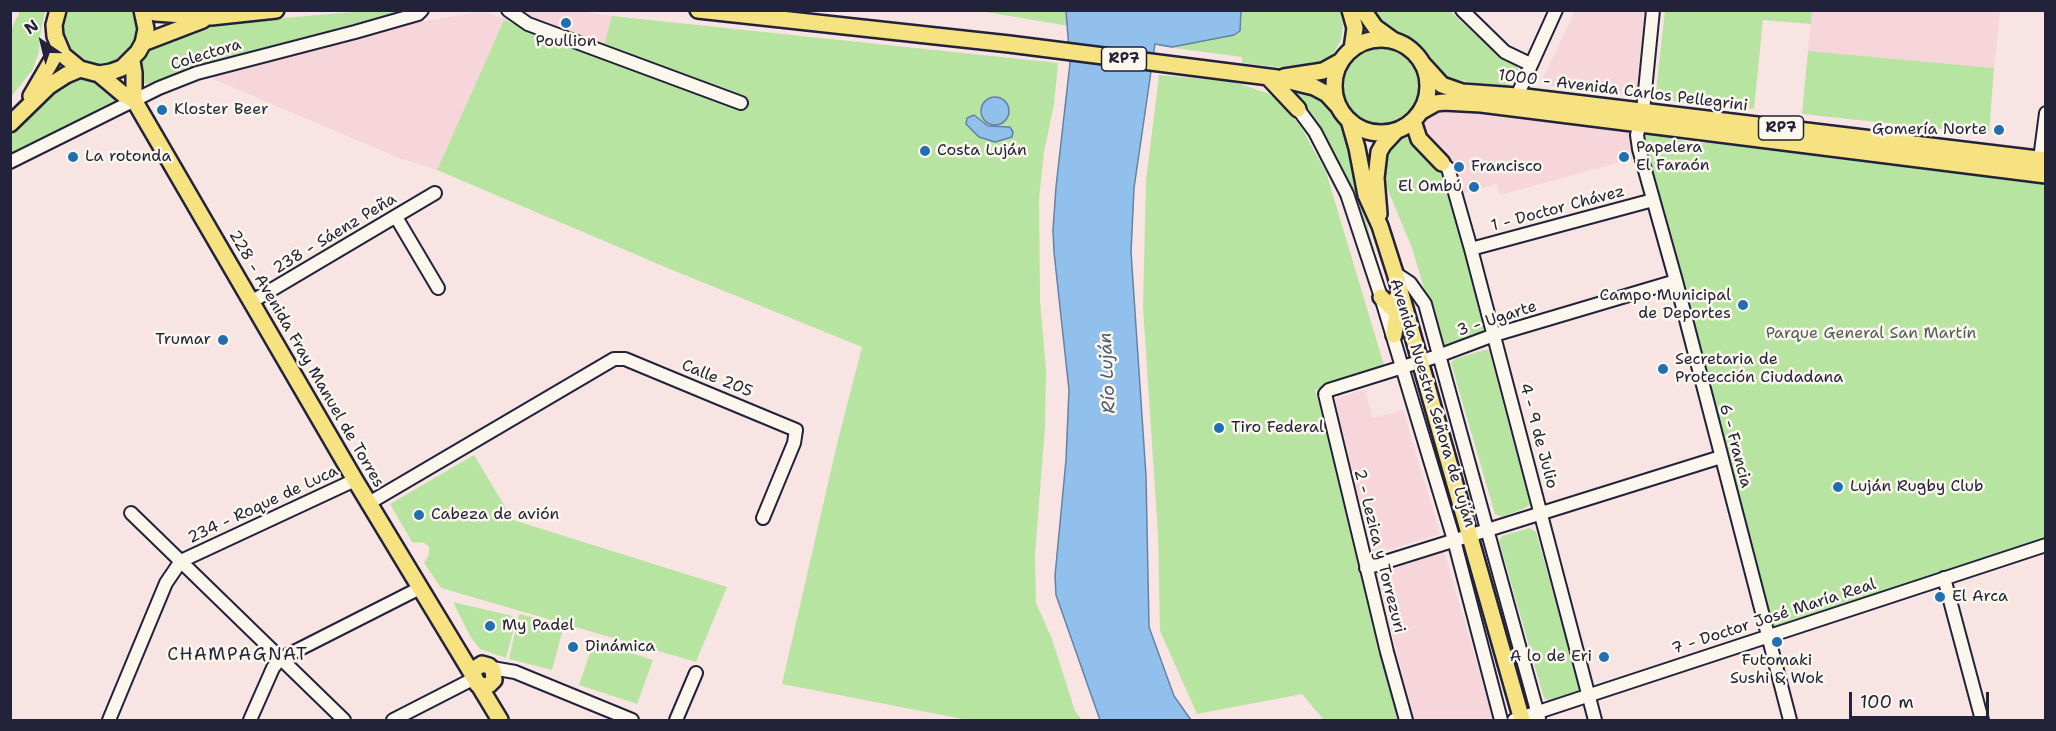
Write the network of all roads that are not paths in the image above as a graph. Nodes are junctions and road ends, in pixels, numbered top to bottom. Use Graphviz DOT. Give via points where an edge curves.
graph roads {
  1 [pos="58,10"];
  2 [pos="144,10"];
  3 [pos="276,10"];
  4 [pos="422,10"];
  5 [pos="508,10"];
  6 [pos="698,10"];
  7 [pos="1350,10"];
  8 [pos="1363,10"];
  9 [pos="1462,10"];
  10 [pos="1556,10"];
  11 [pos="1653,10"];
  12 [pos="732,12"];
  13 [pos="212,17"];
  14 [pos="1396,41"];
  15 [pos="143,43"];
  16 [pos="58,46"];
  17 [pos="1352,49"];
  18 [pos="132,61"];
  19 [pos="1341,61"];
  20 [pos="1422,63"];
  21 [pos="1530,64"];
  22 [pos="80,69"];
  23 [pos="99,74"];
  24 [pos="1273,77"];
  25 [pos="1517,96"];
  26 [pos="134,100"];
  27 [pos="741,103"];
  28 [pos="1337,105"];
  29 [pos="1298,109"];
  30 [pos="24,110"];
  31 [pos="2046,113"];
  32 [pos="1417,116"];
  33 [pos="1642,118"];
  34 [pos="1349,120"];
  35 [pos="10,124"];
  36 [pos="1396,131"];
  37 [pos="2043,160"];
  38 [pos="10,162"];
  39 [pos="1442,163"];
  40 [pos="2046,175"];
  41 [pos="435,193"];
  42 [pos="1653,200"];
  43 [pos="396,217"];
  44 [pos="1380,226"];
  45 [pos="1471,249"];
  46 [pos="1395,273"];
  47 [pos="1676,281"];
  48 [pos="438,288"];
  49 [pos="1381,297"];
  50 [pos="251,302"];
  51 [pos="1397,313"];
  52 [pos="1412,332"];
  53 [pos="1394,335"];
  54 [pos="1494,335"];
  55 [pos="1438,356"];
  56 [pos="1421,361"];
  57 [pos="1403,367"];
  58 [pos="1329,390"];
  59 [pos="1721,456"];
  60 [pos="355,480"];
  61 [pos="369,503"];
  62 [pos="131,513"];
  63 [pos="1541,513"];
  64 [pos="762,518"];
  65 [pos="1488,530"];
  66 [pos="1471,535"];
  67 [pos="1454,540"];
  68 [pos="2046,545"];
  69 [pos="181,561"];
  70 [pos="1366,568"];
  71 [pos="1944,578"];
  72 [pos="420,588"];
  73 [pos="1768,636"];
  74 [pos="280,659"];
  75 [pos="696,673"];
  76 [pos="484,676"];
  77 [pos="1588,695"];
  78 [pos="1539,717"];
  79 [pos="109,720"];
  80 [pos="250,720"];
  81 [pos="345,720"];
  82 [pos="393,720"];
  83 [pos="500,720"];
  84 [pos="632,720"];
  85 [pos="676,720"];
  86 [pos="1406,720"];
  87 [pos="1501,720"];
  88 [pos="1519,720"];
  89 [pos="1595,720"];
  90 [pos="1790,720"];
  91 [pos="1982,720"];
  1 -- 16 [label="main road" via="54,25"];
  2 -- 13 [label="main road"];
  2 -- 15 [label="main road"];
  3 -- 13 [label="main road"];
  4 -- 26 [label="street, Colectora" via="355,32 197,73"];
  5 -- 27 [label="street" via="528,24"];
  6 -- 12 [label="main road, RP7"];
  7 -- 17 [label="main road" via="1355,28"];
  8 -- 14 [label="main road" via="1374,27"];
  9 -- 21 [label="street" via="1505,52"];
  10 -- 21 [label="street"];
  11 -- 33 [label="street, 6 - Francia"];
  12 -- 24 [label="main road, RP7"];
  13 -- 15 [label="main road"];
  14 -- 17 [label="main road" via="1373,40"];
  14 -- 20 [label="main road, RP7"];
  15 -- 18 [label="main road"];
  16 -- 22 [label="main road"];
  16 -- 30 [label="main road"];
  17 -- 19 [label="main road, RP7"];
  18 -- 23 [label="main road"];
  18 -- 26 [label="main road, 228 - Avenida Fray Manuel de Torres"];
  19 -- 24 [label="main road, RP7" via="1323,70"];
  19 -- 28 [label="main road" via="1335,78"];
  20 -- 25 [label="main road, 1000 - Avenida Carlos Pellegrini / RP7" via="1448,89"];
  20 -- 32 [label="main road" via="1428,92"];
  21 -- 25 [label="street"];
  22 -- 23 [label="main road"];
  22 -- 30 [label="main road" via="50,86"];
  23 -- 26 [label="main road, 228 - Avenida Fray Manuel de Torres"];
  24 -- 28 [label="main road, RP7" via="1314,87"];
  24 -- 29 [label="main road"];
  25 -- 33 [label="main road, 1000 - Avenida Carlos Pellegrini / RP7"];
  26 -- 38 [label="street, Colectora"];
  26 -- 50 [label="main road, 228 - Avenida Fray Manuel de Torres"];
  28 -- 34 [label="main road, RP7"];
  29 -- 49 [label="street, Avenida Nuestra Señora de Luján" via="1315,132 1347,194"];
  30 -- 35 [label="main road"];
  31 -- 37 [label="street"];
  32 -- 33 [label="main road, 1000 - Avenida Carlos Pellegrini / RP7" via="1436,104 1450,102"];
  32 -- 36 [label="main road, RP7"];
  32 -- 39 [label="main road" via="1416,135"];
  33 -- 37 [label="main road, 1000 - Avenida Carlos Pellegrini / RP7"];
  33 -- 40 [label="main road, 1000 - Avenida Carlos Pellegrini / RP7"];
  33 -- 42 [label="street, 6 - Francia" via="1637,135"];
  34 -- 36 [label="main road, RP7" via="1373,133"];
  34 -- 44 [label="main road, Avenida Nuestra Señora de Luján" via="1366,195"];
  36 -- 44 [label="main road, Avenida Nuestra Señora de Luján" via="1379,152 1376,178"];
  39 -- 45 [label="street, 4 - 9 de Julio" via="1448,168"];
  41 -- 43 [label="street, 238 - Sáenz Peña"];
  42 -- 45 [label="street, 1 - Doctor Chávez"];
  42 -- 47 [label="street, 6 - Francia"];
  43 -- 48 [label="street"];
  43 -- 50 [label="street, 238 - Sáenz Peña"];
  44 -- 46 [label="main road, Avenida Nuestra Señora de Luján"];
  45 -- 54 [label="street, 4 - 9 de Julio"];
  46 -- 51 [label="main road"];
  46 -- 52 [label="main road, Avenida Nuestra Señora de Luján"];
  46 -- 55 [label="street, Avenida Nuestra Señora de Luján" via="1410,283 1425,304"];
  47 -- 54 [label="street, 3 - Ugarte"];
  47 -- 59 [label="street, 6 - Francia"];
  49 -- 51 [label="main road"];
  49 -- 53 [label="street, Avenida Nuestra Señora de Luján"];
  50 -- 60 [label="main road, 228 - Avenida Fray Manuel de Torres"];
  51 -- 52 [label="main road"];
  51 -- 53 [label="main road"];
  52 -- 56 [label="main road, Avenida Nuestra Señora de Luján"];
  53 -- 57 [label="street, Avenida Nuestra Señora de Luján"];
  54 -- 55 [label="street, 3 - Ugarte"];
  54 -- 63 [label="street, 4 - 9 de Julio"];
  55 -- 56 [label="street, 3 - Ugarte"];
  55 -- 65 [label="street, Avenida Nuestra Señora de Luján"];
  56 -- 57 [label="street, 3 - Ugarte"];
  56 -- 66 [label="main road, Avenida Nuestra Señora de Luján"];
  57 -- 58 [label="street, 3 - Ugarte"];
  57 -- 67 [label="street, Avenida Nuestra Señora de Luján"];
  58 -- 70 [label="street, 2 - Lezica y Torrezuri" via="1324,397"];
  59 -- 63 [label="street"];
  59 -- 73 [label="street, 6 - Francia"];
  60 -- 61 [label="main road, 228 - Avenida Fray Manuel de Torres"];
  60 -- 69 [label="street, 234 - Roque de Luca"];
  61 -- 64 [label="street, Calle 205" via="614,359 625,359 796,430"];
  61 -- 72 [label="main road, 228 - Avenida Fray Manuel de Torres"];
  62 -- 69 [label="street"];
  63 -- 65 [label="street"];
  63 -- 77 [label="street, 4 - 9 de Julio"];
  65 -- 66 [label="street"];
  65 -- 78 [label="street, Avenida Nuestra Señora de Luján"];
  66 -- 67 [label="street"];
  66 -- 88 [label="main road, Avenida Nuestra Señora de Luján"];
  67 -- 70 [label="street"];
  67 -- 87 [label="street, Avenida Nuestra Señora de Luján"];
  68 -- 71 [label="street, 7 - Doctor José María Real"];
  69 -- 74 [label="street"];
  69 -- 79 [label="street, 234 - Roque de Luca" via="166,583"];
  70 -- 86 [label="street, 2 - Lezica y Torrezuri"];
  71 -- 73 [label="street, 7 - Doctor José María Real"];
  71 -- 91 [label="street"];
  72 -- 74 [label="street"];
  72 -- 76 [label="main road, 228 - Avenida Fray Manuel de Torres" via="448,636"];
  73 -- 77 [label="street, 7 - Doctor José María Real"];
  73 -- 90 [label="street, 6 - Francia"];
  74 -- 80 [label="street"];
  74 -- 81 [label="street"];
  75 -- 85 [label="street"];
  76 -- 82 [label="street"];
  76 -- 83 [label="main road" via="491,707"];
  76 -- 84 [label="street" via="515,672"];
  77 -- 78 [label="street, 7 - Doctor José María Real"];
  77 -- 89 [label="street, 4 - 9 de Julio"];
  78 -- 88 [label="street, 7 - Doctor José María Real"];
}
